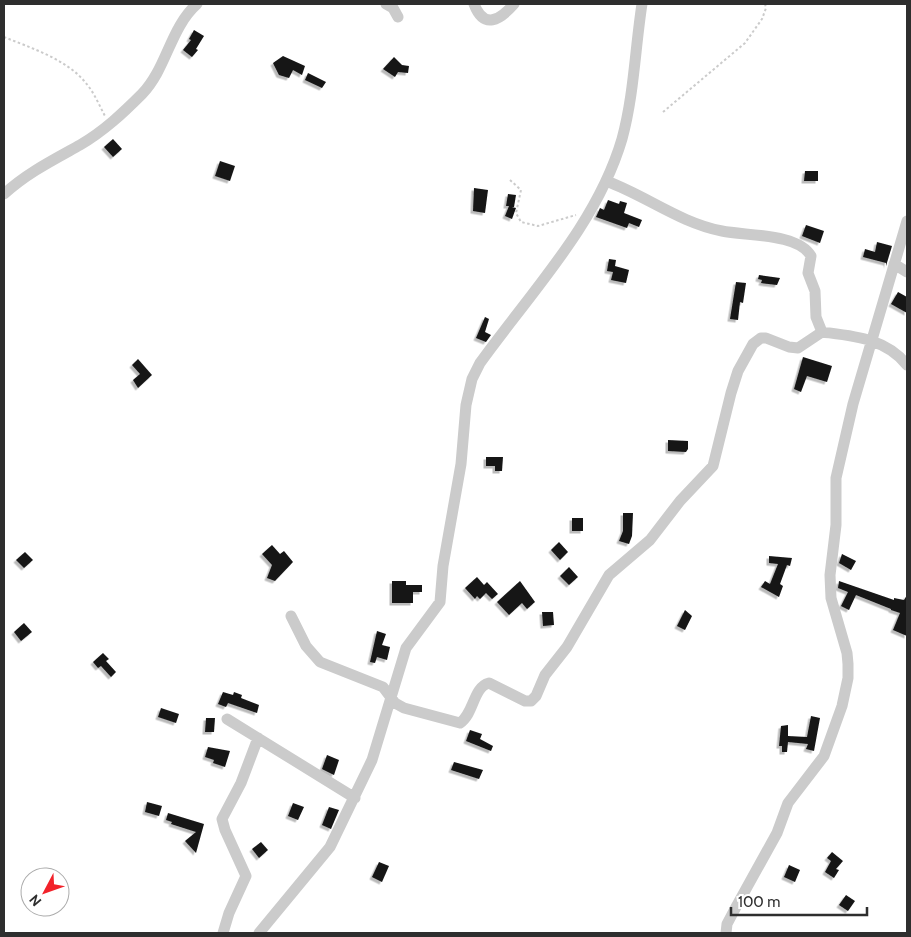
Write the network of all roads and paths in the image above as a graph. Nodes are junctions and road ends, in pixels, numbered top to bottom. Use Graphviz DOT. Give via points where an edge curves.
graph roads {
  1 [pos="197,4"];
  2 [pos="386,4"];
  3 [pos="474,4"];
  4 [pos="514,4"];
  5 [pos="642,4"];
  6 [pos="765,4"];
  7 [pos="398,17"];
  8 [pos="4,37"];
  9 [pos="663,112"];
  10 [pos="110,125"];
  11 [pos="510,180"];
  12 [pos="606,181"];
  13 [pos="4,194"];
  14 [pos="590,210"];
  15 [pos="907,221"];
  16 [pos="894,264"];
  17 [pos="907,272"];
  18 [pos="822,332"];
  19 [pos="872,341"];
  20 [pos="907,365"];
  21 [pos="291,616"];
  22 [pos="392,700"];
  23 [pos="227,719"];
  24 [pos="258,738"];
  25 [pos="355,798"];
  26 [pos="223,933"];
  27 [pos="259,933"];
  28 [pos="726,933"];
  1 -- 10 [label="street" via="181,21 162,65 144,91"];
  2 -- 7 [label="street"];
  3 -- 4 [label="street" via="480,15 490,20 499,18"];
  5 -- 12 [label="street" via="629,112"];
  6 -- 9 [label="path" via="762,19 745,43"];
  8 -- 10 [label="path" via="33,48 80,76"];
  10 -- 13 [label="street" via="29,173"];
  11 -- 14 [label="path" via="521,190 517,217 528,225 546,225"];
  12 -- 14 [label="street"];
  12 -- 18 [label="street" via="696,224 785,240 806,249 811,256 808,273 815,291 816,317"];
  14 -- 22 [label="street" via="480,363 472,380 440,602 406,648"];
  15 -- 16 [label="street"];
  16 -- 17 [label="street"];
  16 -- 19 [label="street"];
  18 -- 19 [label="street" via="856,335"];
  18 -- 22 [label="street" via="798,348 766,338 753,344 738,371 713,466 650,540 609,575 567,647 545,675 534,699 527,702 496,685 486,684 460,723 404,708"];
  19 -- 20 [label="street" via="884,346"];
  19 -- 28 [label="street" via="836,478 836,525 830,575 831,598 847,653 848,678 842,706 824,756 788,803 774,840 727,924"];
  21 -- 22 [label="street" via="306,646 320,662 383,687"];
  22 -- 25 [label="street"];
  23 -- 24 [label="street"];
  24 -- 25 [label="street"];
  24 -- 26 [label="street" via="242,783 222,819 246,876"];
  25 -- 27 [label="street" via="330,847"];
}
